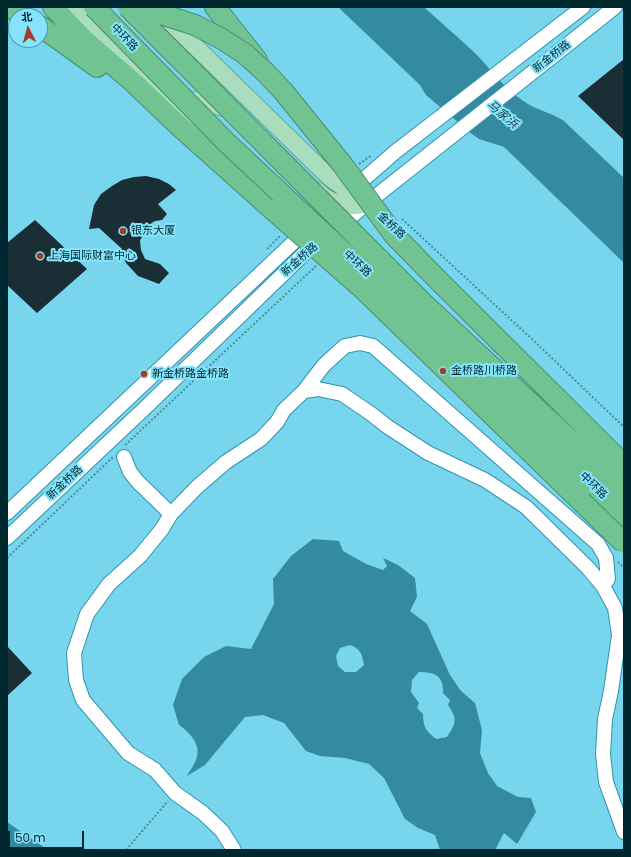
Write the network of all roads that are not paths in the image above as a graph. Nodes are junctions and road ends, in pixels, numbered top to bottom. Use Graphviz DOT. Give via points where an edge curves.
graph roads {
  1 [pos="53,7"];
  2 [pos="73,7"];
  3 [pos="94,7"];
  4 [pos="100,7"];
  5 [pos="128,7"];
  6 [pos="139,7"];
  7 [pos="154,7"];
  8 [pos="215,7"];
  9 [pos="583,7"];
  10 [pos="615,7"];
  11 [pos="48,32"];
  12 [pos="283,91"];
  13 [pos="197,100"];
  14 [pos="178,125"];
  15 [pos="244,159"];
  16 [pos="342,196"];
  17 [pos="366,204"];
  18 [pos="318,218"];
  19 [pos="305,230"];
  20 [pos="331,235"];
  21 [pos="364,290"];
  22 [pos="304,390"];
  23 [pos="624,451"];
  24 [pos="122,452"];
  25 [pos="624,465"];
  26 [pos="624,491"];
  27 [pos="7,513"];
  28 [pos="171,514"];
  29 [pos="624,516"];
  30 [pos="624,531"];
  31 [pos="7,538"];
  32 [pos="624,543"];
  33 [pos="603,586"];
  34 [pos="624,832"];
  35 [pos="234,850"];
  1 -- 14 [label="highway" via="84,40"];
  2 -- 19 [label="main road"];
  3 -- 15 [label="highway, 中环路, bridge"];
  4 -- 13 [label="main road"];
  5 -- 26 [label="highway, 中环路, bridge" via="422,302"];
  6 -- 12 [label="highway, bridge" via="195,25 222,39 250,58"];
  7 -- 16 [label="main road" via="330,177"];
  8 -- 12 [label="highway, bridge"];
  9 -- 16 [label="street, 新金桥路"];
  10 -- 17 [label="street, 新金桥路"];
  11 -- 14 [label="highway"];
  12 -- 25 [label="highway, bridge" via="342,164 394,235"];
  13 -- 16 [label="main road" via="225,108 238,115 322,196"];
  13 -- 18 [label="main road"];
  14 -- 21 [label="highway, bridge"];
  15 -- 21 [label="highway, bridge"];
  15 -- 29 [label="highway, 中环路, bridge"];
  16 -- 17 [label="main road" via="350,206"];
  16 -- 18 [label="street, 新金桥路"];
  17 -- 20 [label="street, 新金桥路"];
  17 -- 23 [label="main road, 金桥路" via="504,332"];
  18 -- 19 [label="street, 新金桥路"];
  18 -- 20 [label="main road"];
  19 -- 20 [label="main road"];
  19 -- 27 [label="street, 新金桥路"];
  20 -- 30 [label="main road" via="455,365"];
  20 -- 31 [label="street, 新金桥路" via="309,249"];
  21 -- 32 [label="highway, bridge"];
  22 -- 28 [label="street" via="261,439 226,462"];
  22 -- 33 [label="street" via="318,389 342,394 428,453 485,480 526,508"];
  22 -- 33 [label="street" via="345,346 360,343 373,346 598,544 606,558 608,579"];
  24 -- 28 [label="street" via="130,472"];
  28 -- 35 [label="street" via="140,556 109,584 87,614 74,653 76,680 83,700 128,753 155,770 175,792 222,831"];
  33 -- 34 [label="street" via="615,608 619,635 605,719 603,754 606,782"];
}
